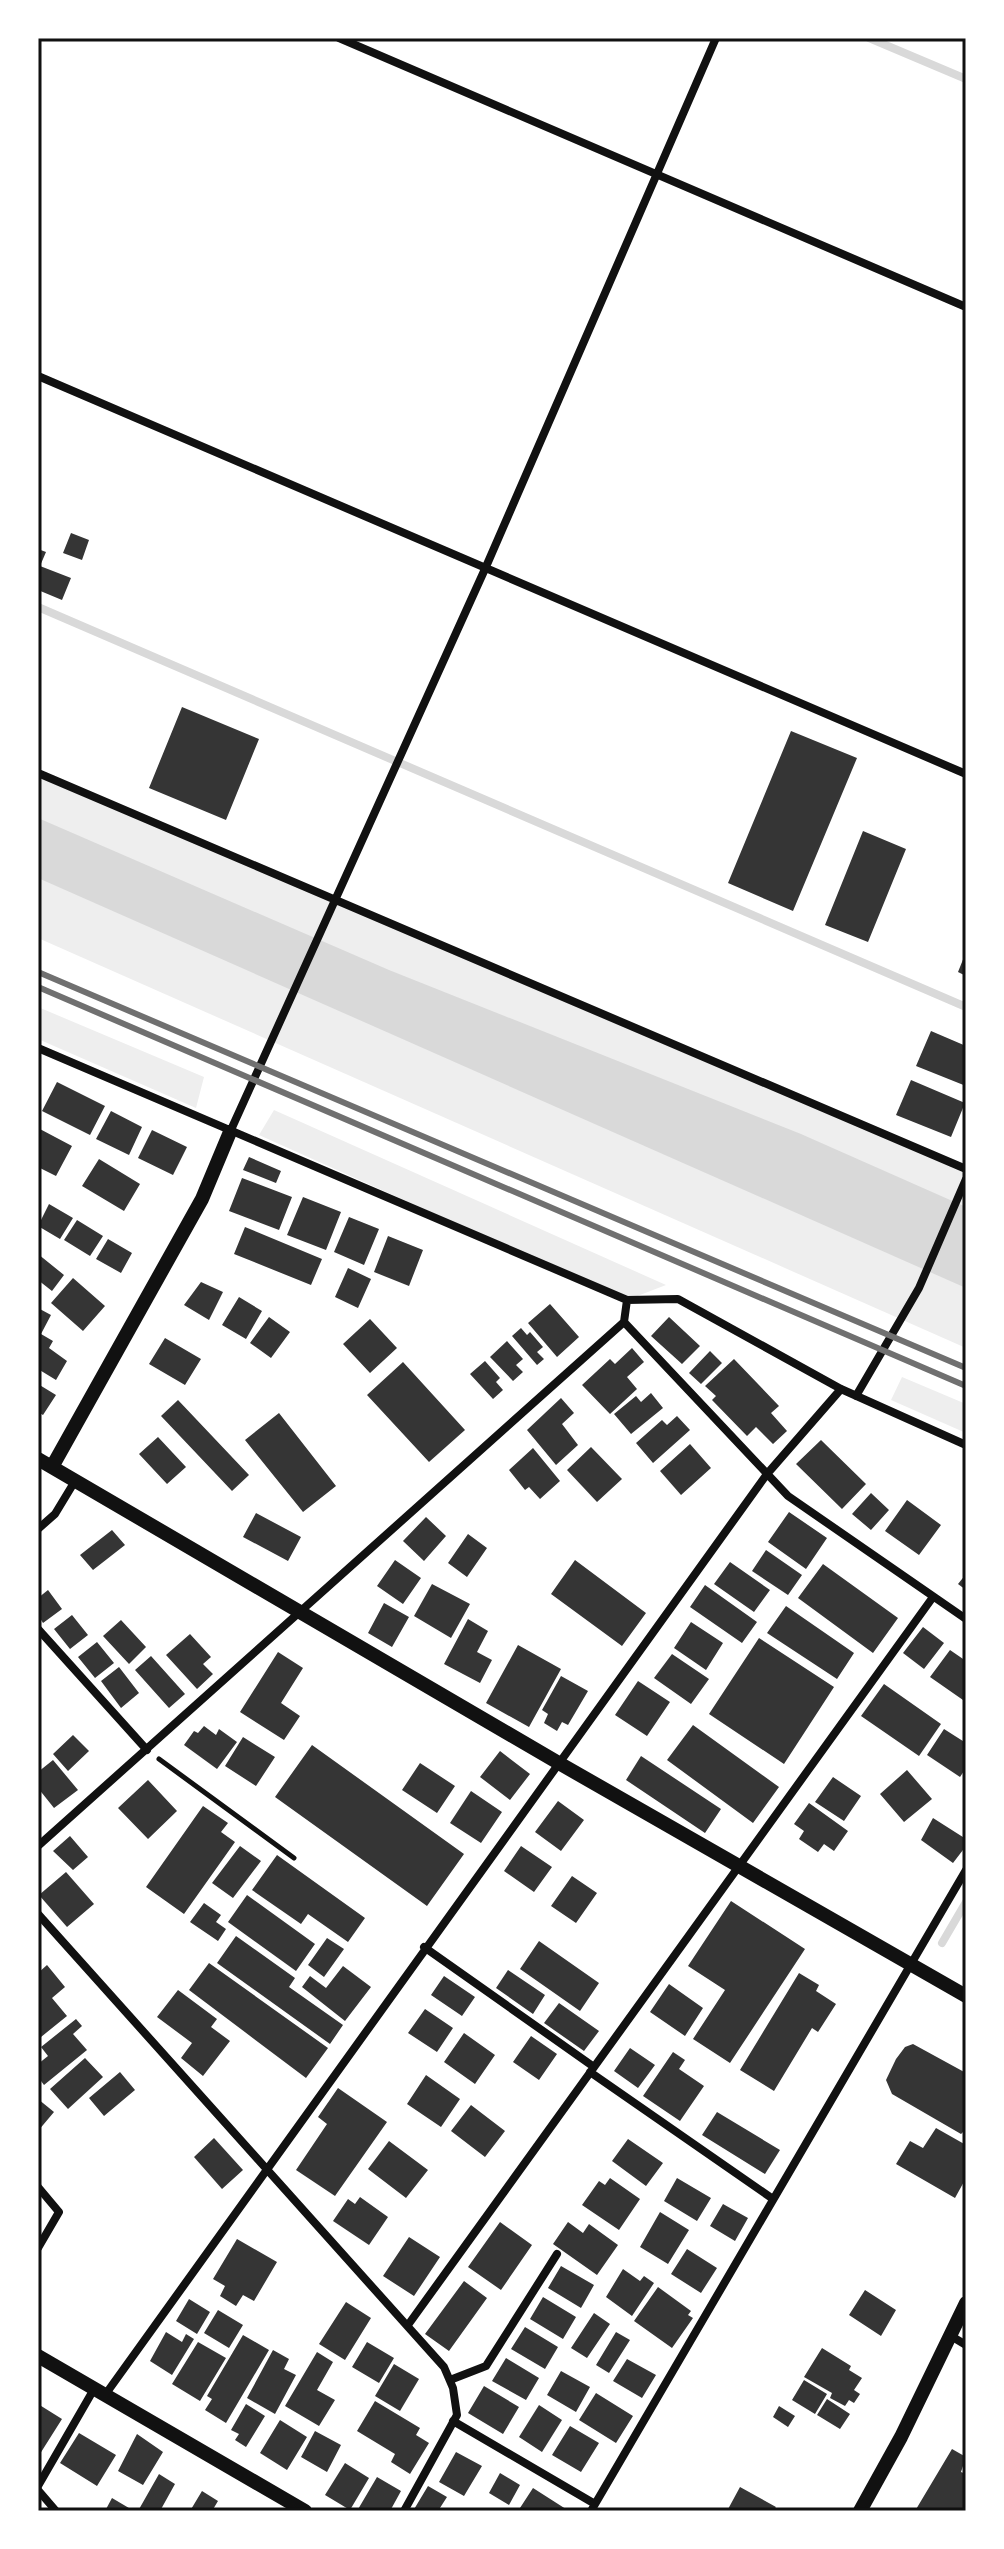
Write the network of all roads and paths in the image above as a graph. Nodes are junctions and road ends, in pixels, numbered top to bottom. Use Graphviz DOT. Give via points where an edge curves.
graph roads {
  1 [pos="339,38"];
  2 [pos="716,38"];
  3 [pos="656,173"];
  4 [pos="966,307"];
  5 [pos="38,376"];
  6 [pos="485,569"];
  7 [pos="38,773"];
  8 [pos="966,774"];
  9 [pos="332,900"];
  10 [pos="41,1050"];
  11 [pos="38,1062"];
  12 [pos="230,1132"];
  13 [pos="966,1169"];
  14 [pos="965,1181"];
  15 [pos="627,1300"];
  16 [pos="624,1322"];
  17 [pos="841,1389"];
  18 [pos="856,1396"];
  19 [pos="966,1445"];
  20 [pos="38,1459"];
  21 [pos="52,1467"];
  22 [pos="767,1474"];
  23 [pos="75,1481"];
  24 [pos="38,1529"];
  25 [pos="933,1597"];
  26 [pos="304,1612"];
  27 [pos="966,1619"];
  28 [pos="38,1629"];
  29 [pos="147,1750"];
  30 [pos="557,1762"];
  31 [pos="38,1846"];
  32 [pos="294,1858"];
  33 [pos="738,1867"];
  34 [pos="966,1870"];
  35 [pos="38,1914"];
  36 [pos="424,1947"];
  37 [pos="912,1964"];
  38 [pos="966,1996"];
  39 [pos="592,2069"];
  40 [pos="266,2168"];
  41 [pos="38,2187"];
  42 [pos="773,2199"];
  43 [pos="38,2248"];
  44 [pos="557,2254"];
  45 [pos="966,2303"];
  46 [pos="408,2325"];
  47 [pos="951,2336"];
  48 [pos="966,2345"];
  49 [pos="38,2356"];
  50 [pos="450,2380"];
  51 [pos="100,2392"];
  52 [pos="453,2421"];
  53 [pos="38,2488"];
  54 [pos="281,2505"];
  55 [pos="593,2507"];
  56 [pos="56,2511"];
  57 [pos="305,2511"];
  58 [pos="404,2511"];
  59 [pos="860,2511"];
  1 -- 3 [label="street"];
  2 -- 3 [label="street"];
  3 -- 4 [label="street"];
  3 -- 6 [label="street"];
  5 -- 6 [label="street"];
  6 -- 8 [label="street"];
  6 -- 9 [label="street"];
  7 -- 9 [label="street"];
  9 -- 12 [label="street"];
  9 -- 13 [label="street"];
  10 -- 11 [label="street"];
  10 -- 12 [label="street"];
  12 -- 15 [label="street"];
  12 -- 21 [label="street" via="202,1199"];
  14 -- 18 [label="street" via="919,1288"];
  15 -- 16 [label="street"];
  15 -- 17 [label="street" via="678,1299"];
  16 -- 22 [label="street"];
  16 -- 26 [label="street"];
  17 -- 18 [label="street"];
  17 -- 22 [label="street"];
  18 -- 19 [label="street"];
  20 -- 21 [label="street"];
  21 -- 23 [label="street"];
  22 -- 25 [label="street" via="788,1496"];
  22 -- 30 [label="street"];
  23 -- 24 [label="street" via="55,1514"];
  23 -- 26 [label="street"];
  25 -- 27 [label="street"];
  25 -- 33 [label="street"];
  26 -- 29 [label="street"];
  26 -- 30 [label="street"];
  28 -- 29 [label="street"];
  29 -- 31 [label="street"];
  29 -- 32 [label="path"];
  30 -- 33 [label="street"];
  30 -- 36 [label="street"];
  33 -- 37 [label="street"];
  33 -- 39 [label="street"];
  34 -- 37 [label="street"];
  35 -- 40 [label="street"];
  36 -- 39 [label="street"];
  36 -- 40 [label="street"];
  37 -- 38 [label="street"];
  37 -- 42 [label="street"];
  39 -- 42 [label="street"];
  39 -- 46 [label="street"];
  40 -- 46 [label="street"];
  40 -- 51 [label="street"];
  41 -- 43 [label="street" via="59,2212"];
  42 -- 55 [label="street"];
  44 -- 50 [label="street" via="486,2366"];
  45 -- 47 [label="street"];
  46 -- 50 [label="street"];
  47 -- 48 [label="street"];
  47 -- 59 [label="street"];
  49 -- 51 [label="street"];
  50 -- 52 [label="street" via="457,2415"];
  51 -- 53 [label="street"];
  51 -- 54 [label="street"];
  52 -- 55 [label="street"];
  52 -- 58 [label="street"];
  53 -- 56 [label="street"];
  54 -- 57 [label="street"];
}
